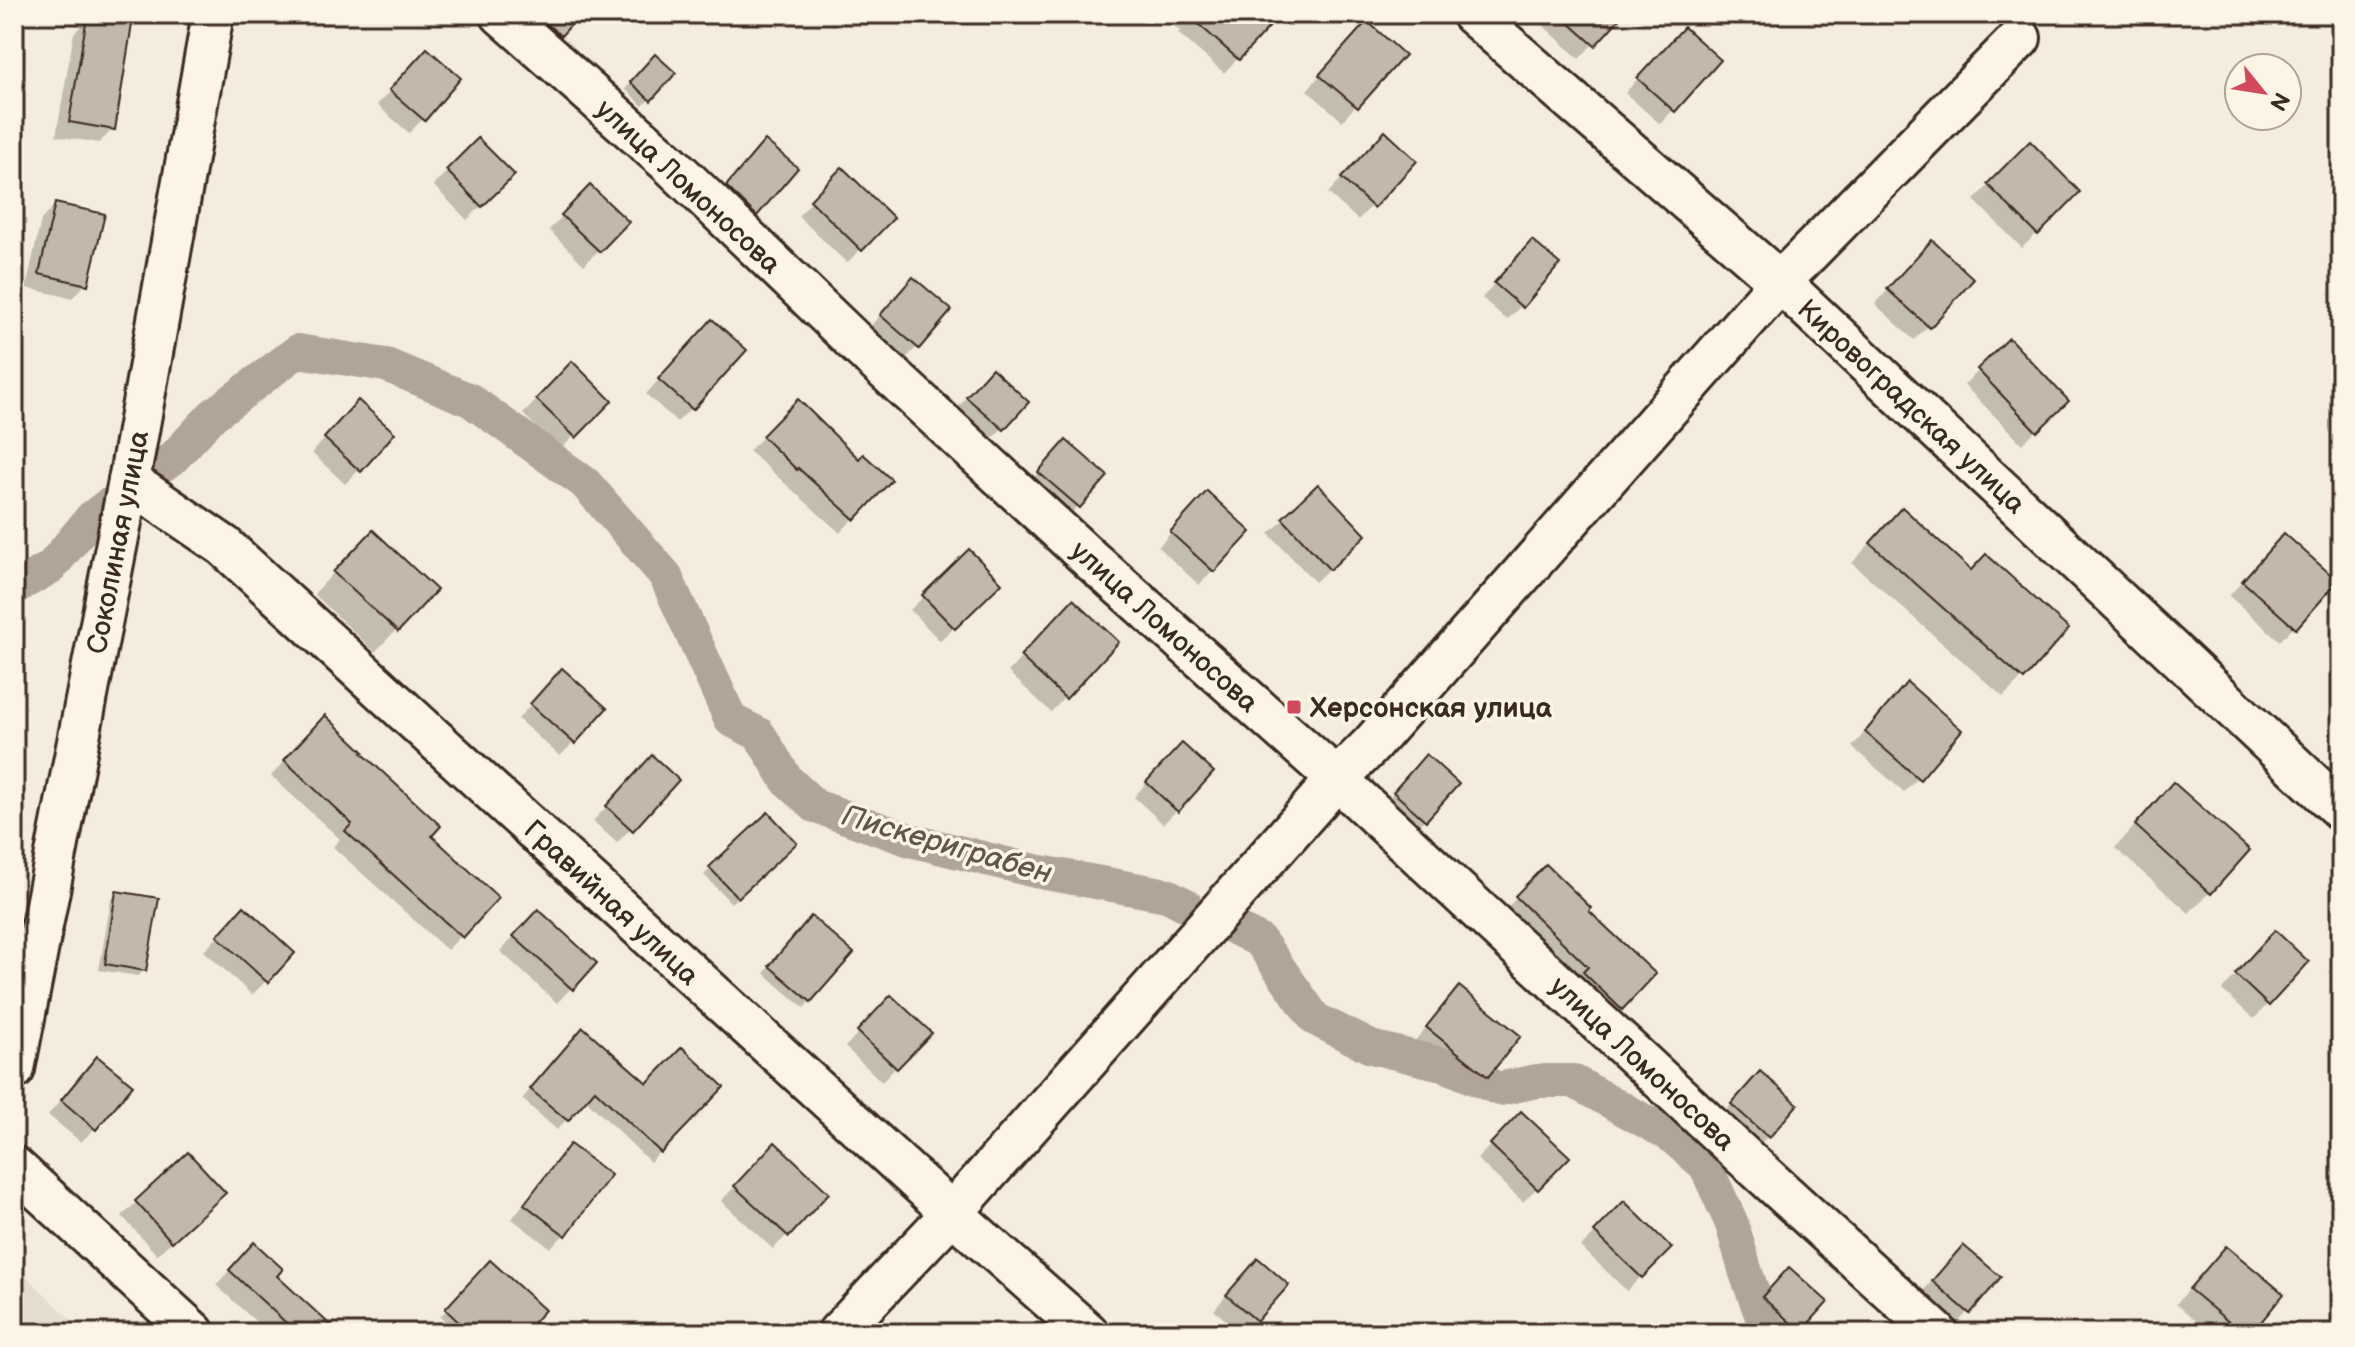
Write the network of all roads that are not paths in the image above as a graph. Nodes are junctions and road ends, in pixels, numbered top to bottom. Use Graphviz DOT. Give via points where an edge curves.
graph roads {
  1 [pos="213,14"];
  2 [pos="501,14"];
  3 [pos="1472,14"];
  4 [pos="2020,38"];
  5 [pos="1780,282"];
  6 [pos="129,481"];
  7 [pos="1337,779"];
  8 [pos="2341,810"];
  9 [pos="14,1069"];
  10 [pos="14,1167"];
  11 [pos="952,1213"];
  12 [pos="194,1333"];
  13 [pos="838,1333"];
  14 [pos="1088,1333"];
  15 [pos="1937,1333"];
  1 -- 6 [label="street, Соколиная улица"];
  2 -- 7 [label="street, улица Ломоносова" via="670,164 1090,559"];
  3 -- 5 [label="street, Кировоградская улица"];
  4 -- 5 [label="street"];
  5 -- 7 [label="street"];
  5 -- 8 [label="street, Кировоградская улица"];
  6 -- 9 [label="street, Соколиная улица"];
  6 -- 11 [label="street, Гравийная улица" via="224,546"];
  7 -- 11 [label="street"];
  7 -- 15 [label="street, улица Ломоносова"];
  10 -- 12 [label="street"];
  11 -- 13 [label="street"];
  11 -- 14 [label="street, Гравийная улица"];
}
